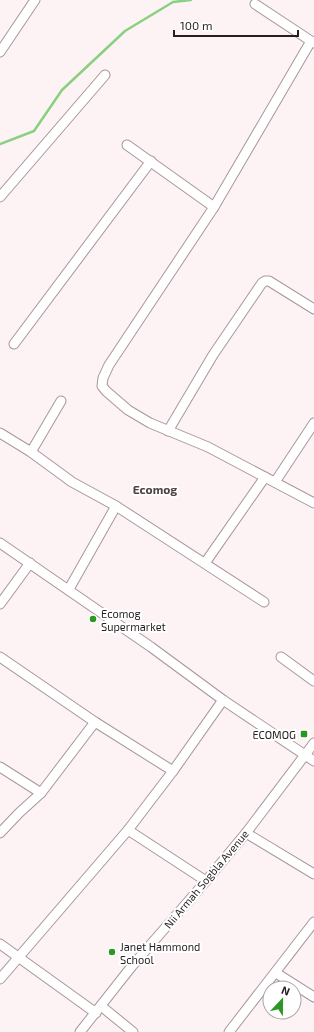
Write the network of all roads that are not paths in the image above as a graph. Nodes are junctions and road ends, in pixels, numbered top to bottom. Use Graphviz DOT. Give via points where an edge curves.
graph roads {
  1 [pos="35,0"];
  2 [pos="255,4"];
  3 [pos="313,42"];
  4 [pos="0,52"];
  5 [pos="105,75"];
  6 [pos="127,145"];
  7 [pos="150,161"];
  8 [pos="0,197"];
  9 [pos="214,207"];
  10 [pos="314,309"];
  11 [pos="14,344"];
  12 [pos="61,401"];
  13 [pos="314,423"];
  14 [pos="168,431"];
  15 [pos="0,433"];
  16 [pos="30,452"];
  17 [pos="265,477"];
  18 [pos="275,482"];
  19 [pos="314,503"];
  20 [pos="116,506"];
  21 [pos="0,543"];
  22 [pos="30,563"];
  23 [pos="205,563"];
  24 [pos="69,589"];
  25 [pos="264,602"];
  26 [pos="0,604"];
  27 [pos="0,657"];
  28 [pos="281,657"];
  29 [pos="314,681"];
  30 [pos="223,700"];
  31 [pos="95,722"];
  32 [pos="314,743"];
  33 [pos="305,755"];
  34 [pos="314,761"];
  35 [pos="0,767"];
  36 [pos="172,771"];
  37 [pos="41,793"];
  38 [pos="128,830"];
  39 [pos="0,833"];
  40 [pos="246,833"];
  41 [pos="314,874"];
  42 [pos="206,881"];
  43 [pos="314,922"];
  44 [pos="0,944"];
  45 [pos="19,957"];
  46 [pos="276,973"];
  47 [pos="0,979"];
  48 [pos="314,997"];
  49 [pos="98,1009"];
  50 [pos="80,1032"];
  51 [pos="133,1032"];
  52 [pos="229,1032"];
  1 -- 4 [label="street"];
  2 -- 3 [label="street"];
  3 -- 9 [label="street"];
  5 -- 8 [label="street"];
  6 -- 7 [label="street"];
  7 -- 9 [label="street"];
  7 -- 11 [label="street"];
  9 -- 14 [label="street" via="109,365 103,378 102,386 114,399 128,410"];
  10 -- 14 [label="street" via="269,281 262,283 213,356"];
  12 -- 16 [label="street"];
  13 -- 18 [label="street"];
  14 -- 17 [label="street" via="208,447"];
  15 -- 16 [label="street"];
  16 -- 20 [label="street" via="72,482"];
  17 -- 18 [label="street"];
  17 -- 23 [label="street"];
  18 -- 19 [label="street"];
  20 -- 23 [label="street"];
  20 -- 24 [label="street"];
  21 -- 22 [label="street"];
  22 -- 24 [label="street"];
  22 -- 26 [label="street"];
  23 -- 25 [label="street"];
  24 -- 30 [label="street"];
  27 -- 31 [label="street"];
  28 -- 29 [label="street"];
  30 -- 33 [label="street"];
  30 -- 36 [label="street"];
  31 -- 36 [label="street"];
  31 -- 37 [label="street"];
  32 -- 33 [label="street, Nii Armah Sogbla Avenue"];
  33 -- 34 [label="street"];
  33 -- 40 [label="street, Nii Armah Sogbla Avenue"];
  35 -- 37 [label="street"];
  36 -- 38 [label="street"];
  37 -- 39 [label="street"];
  38 -- 42 [label="street"];
  38 -- 45 [label="street"];
  40 -- 41 [label="street"];
  40 -- 42 [label="street, Nii Armah Sogbla Avenue"];
  42 -- 49 [label="street, Nii Armah Sogbla Avenue"];
  43 -- 46 [label="street"];
  44 -- 45 [label="street"];
  45 -- 47 [label="street"];
  45 -- 49 [label="street"];
  46 -- 48 [label="street"];
  46 -- 52 [label="street"];
  49 -- 50 [label="street, Nii Armah Sogbla Avenue"];
  49 -- 51 [label="street"];
}
